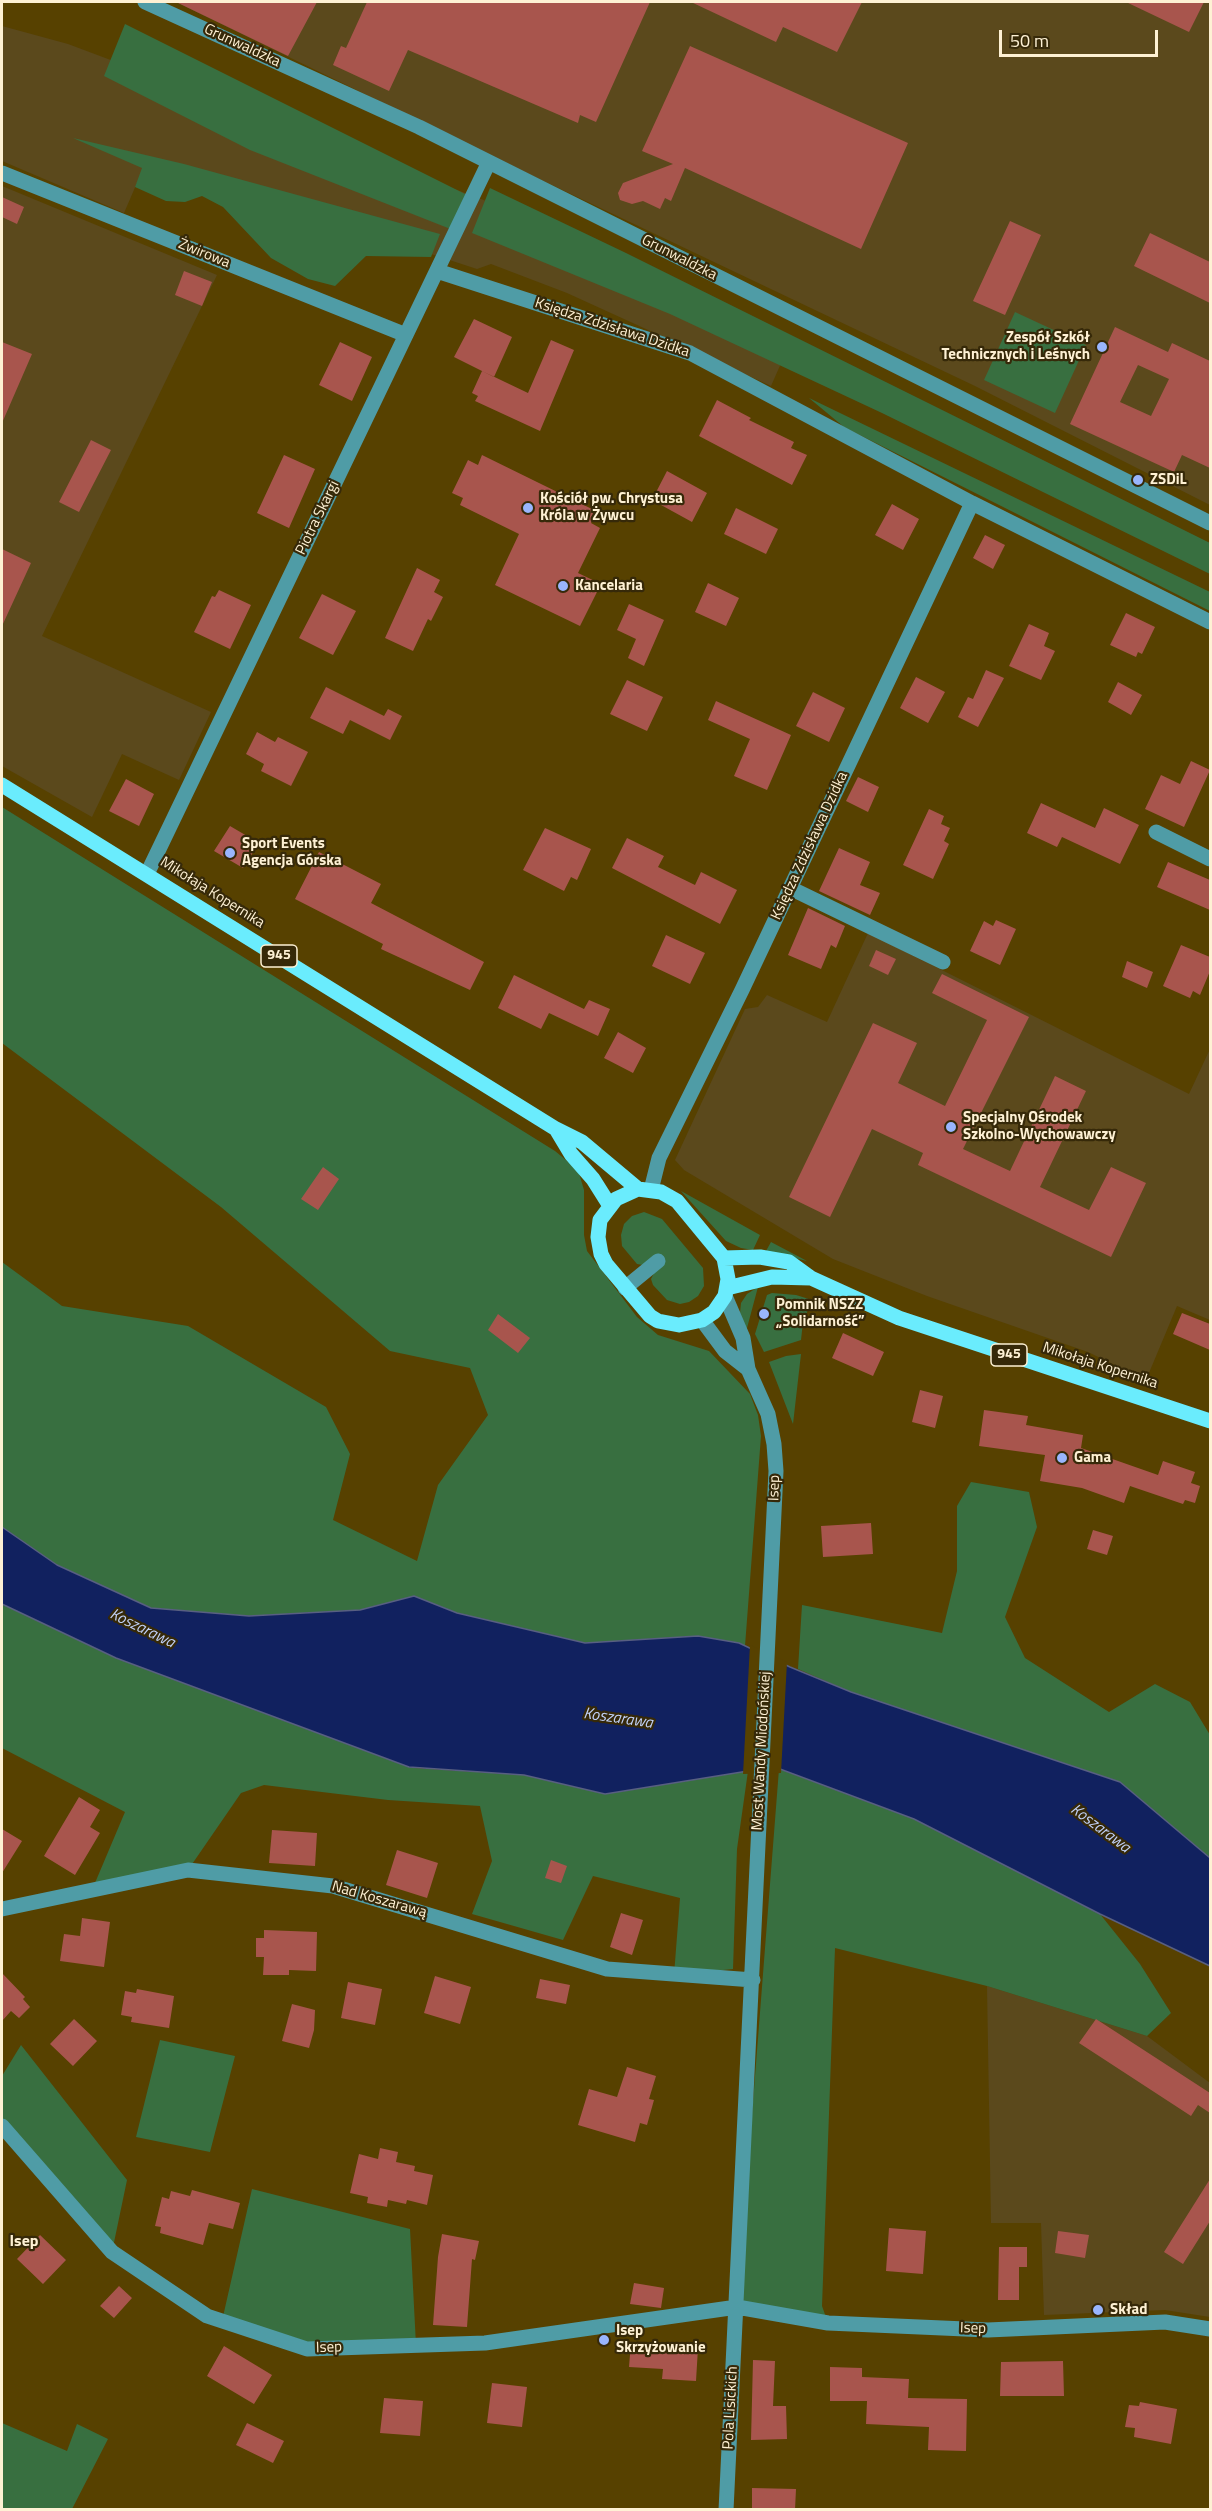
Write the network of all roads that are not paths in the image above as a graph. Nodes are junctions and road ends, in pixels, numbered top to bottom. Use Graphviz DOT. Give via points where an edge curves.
graph roads {
  1 [pos="145,2"];
  2 [pos="489,162"];
  3 [pos="2,173"];
  4 [pos="437,271"];
  5 [pos="406,335"];
  6 [pos="972,503"];
  7 [pos="1210,523"];
  8 [pos="1210,622"];
  9 [pos="2,784"];
  10 [pos="1156,831"];
  11 [pos="1210,859"];
  12 [pos="147,874"];
  13 [pos="790,888"];
  14 [pos="943,962"];
  15 [pos="556,1130"];
  16 [pos="645,1190"];
  17 [pos="610,1206"];
  18 [pos="724,1257"];
  19 [pos="658,1261"];
  20 [pos="811,1278"];
  21 [pos="625,1288"];
  22 [pos="726,1292"];
  23 [pos="702,1320"];
  24 [pos="748,1369"];
  25 [pos="1210,1421"];
  26 [pos="768,1612"];
  27 [pos="2,1909"];
  28 [pos="753,1980"];
  29 [pos="2,2126"];
  30 [pos="736,2307"];
  31 [pos="1210,2329"];
  32 [pos="726,2510"];
  1 -- 2 [label="street, Grunwaldzka"];
  2 -- 4 [label="street, Piotra Skargi"];
  2 -- 7 [label="street, Grunwaldzka"];
  3 -- 5 [label="street, Żwirowa"];
  4 -- 5 [label="street, Piotra Skargi"];
  4 -- 6 [label="street, Księdza Zdzisława Dzidka" via="690,353"];
  5 -- 12 [label="street, Piotra Skargi"];
  6 -- 8 [label="street, Księdza Zdzisława Dzidka"];
  6 -- 13 [label="street, Księdza Zdzisława Dzidka"];
  9 -- 12 [label="main road, Mikołaja Kopernika / 945"];
  10 -- 11 [label="street"];
  12 -- 15 [label="main road, Mikołaja Kopernika / 945"];
  13 -- 14 [label="street"];
  13 -- 16 [label="street, Księdza Zdzisława Dzidka"];
  15 -- 16 [label="main road, Mikołaja Kopernika / 945" via="582,1142"];
  15 -- 17 [label="main road, Mikołaja Kopernika / 945"];
  16 -- 17 [label="main road" via="620,1196"];
  16 -- 18 [label="main road, 945" via="661,1192 677,1201"];
  17 -- 21 [label="main road" via="598,1228 598,1245 606,1264"];
  18 -- 20 [label="main road, Mikołaja Kopernika / 945" via="789,1262"];
  18 -- 22 [label="main road" via="728,1271"];
  19 -- 21 [label="street"];
  20 -- 22 [label="main road, Mikołaja Kopernika / 945" via="772,1277"];
  20 -- 25 [label="main road, Mikołaja Kopernika / 945" via="899,1318"];
  21 -- 23 [label="main road" via="658,1321 679,1325"];
  22 -- 23 [label="main road" via="714,1312"];
  22 -- 24 [label="street, Isep" via="743,1338"];
  23 -- 24 [label="street, Isep" via="725,1351"];
  24 -- 26 [label="street, Isep" via="765,1405 774,1444 776,1489"];
  26 -- 28 [label="street, Most Wandy Miodońskiej"];
  27 -- 28 [label="street, Nad Koszarawą" via="188,1870 333,1886 607,1969"];
  28 -- 30 [label="street"];
  29 -- 30 [label="street, Isep" via="112,2252 207,2316 307,2349 485,2343"];
  30 -- 31 [label="street, Isep" via="828,2323 988,2330 1165,2322"];
  30 -- 32 [label="street, Pola Lisickich"];
}
